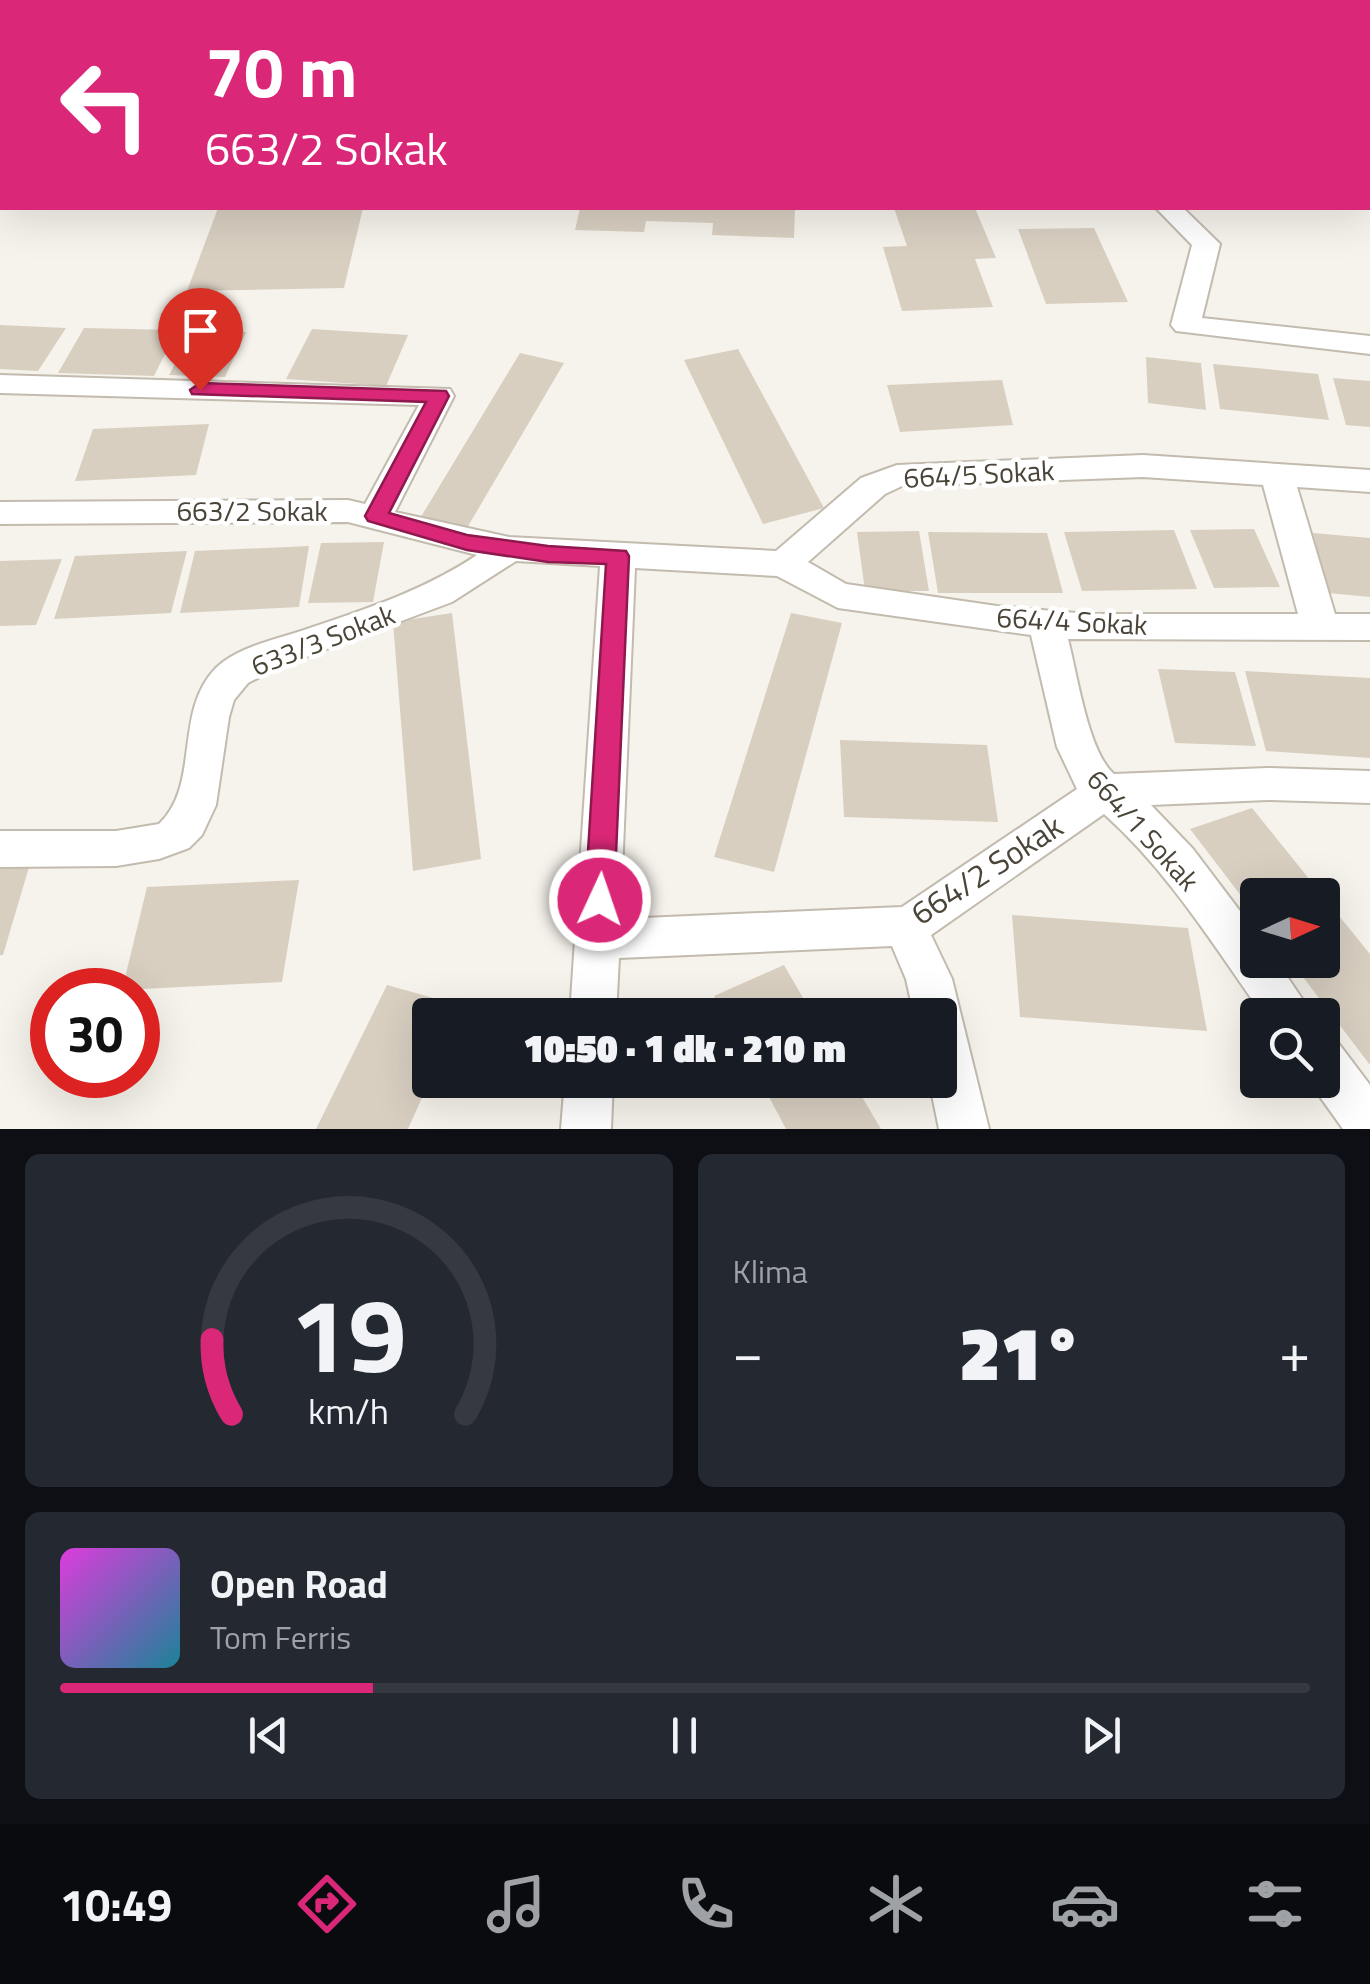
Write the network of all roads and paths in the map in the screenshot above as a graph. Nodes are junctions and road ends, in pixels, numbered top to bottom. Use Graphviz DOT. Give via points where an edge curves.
graph roads {
  1 [pos="1171,210"];
  2 [pos="1370,345"];
  3 [pos="0,384"];
  4 [pos="1276,473"];
  5 [pos="1370,481"];
  6 [pos="0,513"];
  7 [pos="376,516"];
  8 [pos="509,549"];
  9 [pos="618,556"];
  10 [pos="784,564"];
  11 [pos="1046,623"];
  12 [pos="1320,626"];
  13 [pos="1370,627"];
  14 [pos="1370,787"];
  15 [pos="1106,794"];
  16 [pos="0,849"];
  17 [pos="905,926"];
  18 [pos="598,938"];
  19 [pos="594,998"];
  20 [pos="933,998"];
  21 [pos="1278,998"];
  22 [pos="1340,1084"];
  23 [pos="588,1098"];
  24 [pos="957,1098"];
  25 [pos="1370,1125"];
  26 [pos="586,1129"];
  27 [pos="964,1129"];
  1 -- 2 [label="street" via="1206,244 1186,325"];
  3 -- 7 [label="street" via="439,396"];
  4 -- 5 [label="street, 664/5 Sokak"];
  4 -- 10 [label="street, 664/5 Sokak" via="1124,466 897,476 873,486"];
  4 -- 12 [label="street"];
  6 -- 7 [label="street, 663/2 Sokak" via="336,510"];
  7 -- 8 [label="street, 663/2 Sokak"];
  8 -- 9 [label="street, 663/2 Sokak"];
  8 -- 16 [label="street, 633/3 Sokak" via="436,597 228,679 210,714 196,800 175,836 134,846"];
  9 -- 10 [label="street"];
  9 -- 18 [label="street"];
  10 -- 11 [label="street, 664/4 Sokak" via="838,595"];
  11 -- 12 [label="street, 664/4 Sokak"];
  11 -- 15 [label="street, 664/1 Sokak" via="1080,755"];
  12 -- 13 [label="street, 664/4 Sokak"];
  14 -- 15 [label="street, 664/2 Sokak" via="1168,786"];
  15 -- 17 [label="street, 664/2 Sokak"];
  15 -- 21 [label="street, 664/1 Sokak" via="1178,862"];
  17 -- 18 [label="street, 664/2 Sokak"];
  17 -- 20 [label="street"];
  18 -- 19 [label="street"];
  22 -- 25 [label="street"];
  23 -- 26 [label="street"];
  24 -- 27 [label="street"];
}
